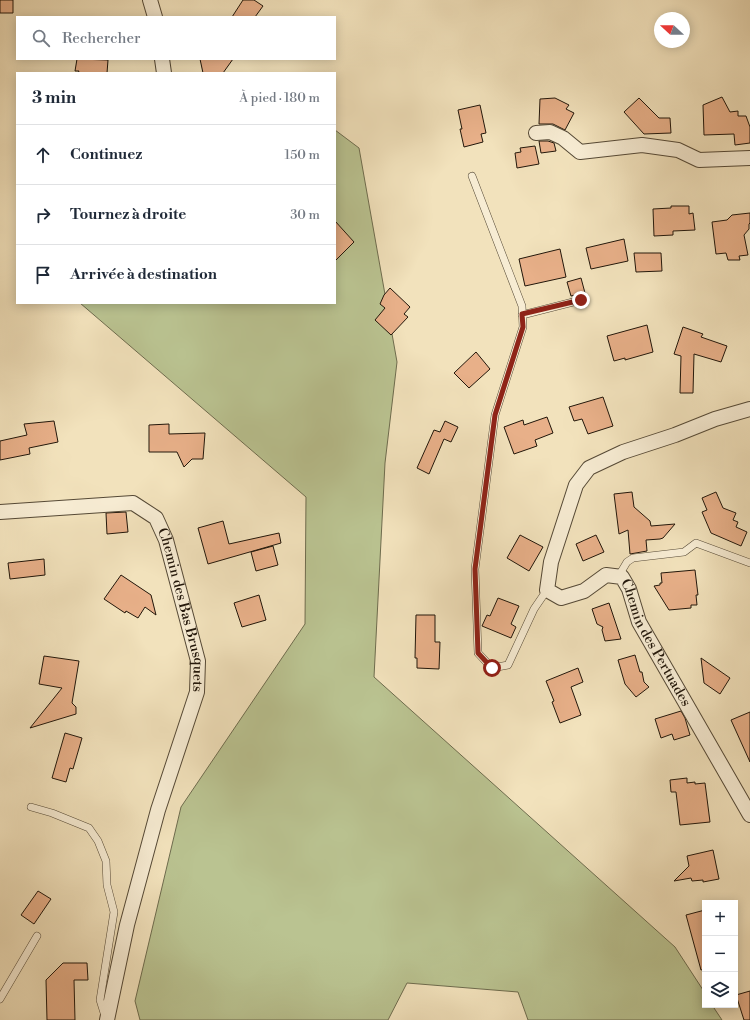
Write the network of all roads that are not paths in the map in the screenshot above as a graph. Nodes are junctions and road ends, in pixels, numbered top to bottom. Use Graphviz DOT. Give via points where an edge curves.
graph roads {
  1 [pos="150,0"];
  2 [pos="155,16"];
  3 [pos="162,60"];
  4 [pos="164,72"];
  5 [pos="536,133"];
  6 [pos="750,158"];
  7 [pos="472,176"];
  8 [pos="581,300"];
  9 [pos="522,314"];
  10 [pos="750,408"];
  11 [pos="0,512"];
  12 [pos="750,563"];
  13 [pos="618,577"];
  14 [pos="547,590"];
  15 [pos="31,806"];
  16 [pos="750,815"];
  17 [pos="37,936"];
  18 [pos="0,999"];
  19 [pos="106,1020"];
  1 -- 2 [label="street"];
  3 -- 4 [label="street"];
  5 -- 6 [label="street" via="550,132 563,138 580,152 642,145 678,150 699,160"];
  7 -- 9 [label="lane" via="522,306"];
  8 -- 9 [label="lane"];
  9 -- 14 [label="lane" via="523,327 495,415 475,569 478,653 492,668 508,665 534,608"];
  10 -- 14 [label="street" via="623,452 589,468 576,485 551,562"];
  11 -- 19 [label="street, Chemin des Bas Brusquets" via="133,503 156,518 166,540 198,661 197,692 154,825 127,925"];
  12 -- 13 [label="lane" via="696,543 684,552 633,558 627,562"];
  13 -- 14 [label="street, Chemin des Pertuades" via="606,575 584,591 561,598"];
  13 -- 16 [label="street, Chemin des Pertuades" via="622,577 629,589 639,622"];
  15 -- 19 [label="lane" via="89,828 98,841 106,861 107,885 114,912 100,1000"];
  17 -- 18 [label="lane"];
}
